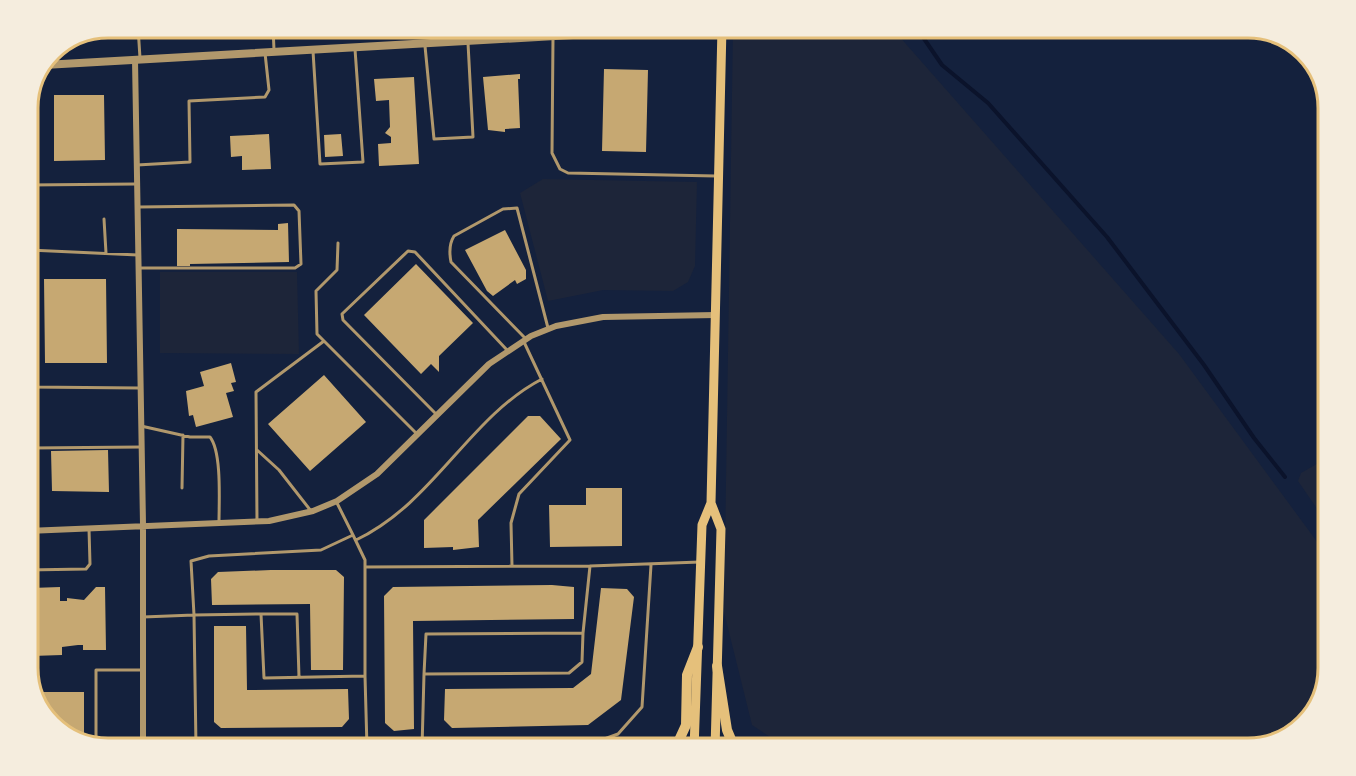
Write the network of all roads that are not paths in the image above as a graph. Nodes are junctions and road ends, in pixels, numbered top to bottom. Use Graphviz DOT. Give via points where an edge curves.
graph roads {
  1 [pos="138,38"];
  2 [pos="273,38"];
  3 [pos="523,38"];
  4 [pos="554,38"];
  5 [pos="722,38"];
  6 [pos="468,41"];
  7 [pos="477,41"];
  8 [pos="425,44"];
  9 [pos="355,47"];
  10 [pos="313,50"];
  11 [pos="265,52"];
  12 [pos="274,52"];
  13 [pos="137,60"];
  14 [pos="52,65"];
  15 [pos="137,165"];
  16 [pos="719,176"];
  17 [pos="137,184"];
  18 [pos="38,185"];
  19 [pos="138,207"];
  20 [pos="104,219"];
  21 [pos="338,243"];
  22 [pos="38,250"];
  23 [pos="106,253"];
  24 [pos="138,255"];
  25 [pos="138,268"];
  26 [pos="716,315"];
  27 [pos="548,329"];
  28 [pos="525,340"];
  29 [pos="324,341"];
  30 [pos="507,350"];
  31 [pos="542,379"];
  32 [pos="38,387"];
  33 [pos="141,388"];
  34 [pos="437,415"];
  35 [pos="141,426"];
  36 [pos="417,434"];
  37 [pos="183,435"];
  38 [pos="142,447"];
  39 [pos="38,448"];
  40 [pos="257,450"];
  41 [pos="182,488"];
  42 [pos="337,501"];
  43 [pos="711,503"];
  44 [pos="311,512"];
  45 [pos="257,521"];
  46 [pos="219,522"];
  47 [pos="143,524"];
  48 [pos="89,527"];
  49 [pos="38,530"];
  50 [pos="353,535"];
  51 [pos="356,540"];
  52 [pos="702,562"];
  53 [pos="651,565"];
  54 [pos="512,566"];
  55 [pos="590,566"];
  56 [pos="365,567"];
  57 [pos="38,570"];
  58 [pos="261,614"];
  59 [pos="194,615"];
  60 [pos="143,617"];
  61 [pos="583,633"];
  62 [pos="699,647"];
  63 [pos="717,666"];
  64 [pos="143,670"];
  65 [pos="424,674"];
  66 [pos="365,676"];
  67 [pos="299,677"];
  68 [pos="96,738"];
  69 [pos="143,738"];
  70 [pos="196,738"];
  71 [pos="367,738"];
  72 [pos="422,738"];
  73 [pos="607,738"];
  74 [pos="680,738"];
  75 [pos="695,738"];
  76 [pos="715,738"];
  77 [pos="730,738"];
  1 -- 13 [label="lane"];
  2 -- 12 [label="lane"];
  3 -- 7 [label="street"];
  4 -- 16 [label="lane" via="552,153 560,169 568,173"];
  5 -- 16 [label="main road"];
  6 -- 7 [label="street"];
  6 -- 8 [label="street"];
  6 -- 8 [label="lane" via="473,137 434,139"];
  8 -- 9 [label="street"];
  9 -- 10 [label="street"];
  9 -- 10 [label="lane" via="363,162 320,164"];
  10 -- 12 [label="street"];
  11 -- 12 [label="street"];
  11 -- 13 [label="street"];
  11 -- 15 [label="lane" via="268,94 261,98 189,101 190,162"];
  13 -- 14 [label="street"];
  13 -- 15 [label="street"];
  15 -- 17 [label="street"];
  16 -- 26 [label="main road"];
  17 -- 18 [label="lane"];
  17 -- 19 [label="street"];
  19 -- 24 [label="street"];
  19 -- 25 [label="lane" via="294,205 299,211 301,264 295,268"];
  20 -- 23 [label="lane"];
  21 -- 29 [label="lane" via="337,270 316,291 317,334"];
  22 -- 23 [label="lane"];
  23 -- 24 [label="lane"];
  24 -- 25 [label="street"];
  25 -- 33 [label="street"];
  26 -- 27 [label="street" via="603,317"];
  26 -- 43 [label="main road"];
  27 -- 28 [label="street"];
  27 -- 28 [label="lane" via="517,208 503,209 454,236 449,255 451,262"];
  28 -- 30 [label="street"];
  28 -- 31 [label="lane"];
  29 -- 36 [label="lane"];
  29 -- 40 [label="lane" via="256,392"];
  30 -- 34 [label="street"];
  30 -- 34 [label="lane" via="415,252 408,251 342,314 343,320"];
  31 -- 51 [label="lane" via="517,392 416,500 379,529"];
  31 -- 54 [label="lane" via="570,440 519,494 511,523"];
  32 -- 33 [label="lane"];
  33 -- 35 [label="street"];
  34 -- 36 [label="street"];
  35 -- 37 [label="lane"];
  35 -- 38 [label="street"];
  36 -- 42 [label="street" via="377,474"];
  37 -- 41 [label="lane"];
  37 -- 46 [label="lane" via="210,437 215,442"];
  38 -- 39 [label="lane"];
  38 -- 47 [label="street"];
  40 -- 44 [label="lane" via="279,470"];
  40 -- 45 [label="lane"];
  42 -- 44 [label="street"];
  42 -- 50 [label="lane"];
  43 -- 52 [label="main road" via="702,525"];
  43 -- 63 [label="main road" via="721,529"];
  44 -- 45 [label="street"];
  45 -- 46 [label="street"];
  46 -- 47 [label="street"];
  47 -- 48 [label="street"];
  47 -- 60 [label="street"];
  48 -- 49 [label="street"];
  48 -- 57 [label="lane" via="90,564 86,569"];
  50 -- 51 [label="lane"];
  50 -- 59 [label="lane" via="321,550 209,556 191,561"];
  51 -- 56 [label="lane"];
  52 -- 53 [label="lane"];
  52 -- 62 [label="main road"];
  53 -- 55 [label="lane"];
  53 -- 73 [label="lane" via="642,707 618,734"];
  54 -- 55 [label="lane"];
  54 -- 56 [label="lane"];
  55 -- 61 [label="lane"];
  56 -- 66 [label="lane"];
  58 -- 59 [label="lane"];
  58 -- 67 [label="lane" via="297,614"];
  58 -- 67 [label="lane" via="264,678"];
  59 -- 60 [label="lane"];
  59 -- 70 [label="lane"];
  60 -- 64 [label="street"];
  61 -- 65 [label="lane" via="582,662 569,673"];
  61 -- 65 [label="lane" via="426,634"];
  62 -- 74 [label="main road" via="687,675 686,724"];
  62 -- 75 [label="main road"];
  63 -- 76 [label="main road"];
  63 -- 77 [label="main road"];
  64 -- 68 [label="lane" via="96,670"];
  64 -- 69 [label="street"];
  65 -- 72 [label="lane"];
  66 -- 67 [label="lane"];
  66 -- 71 [label="lane"];
}
